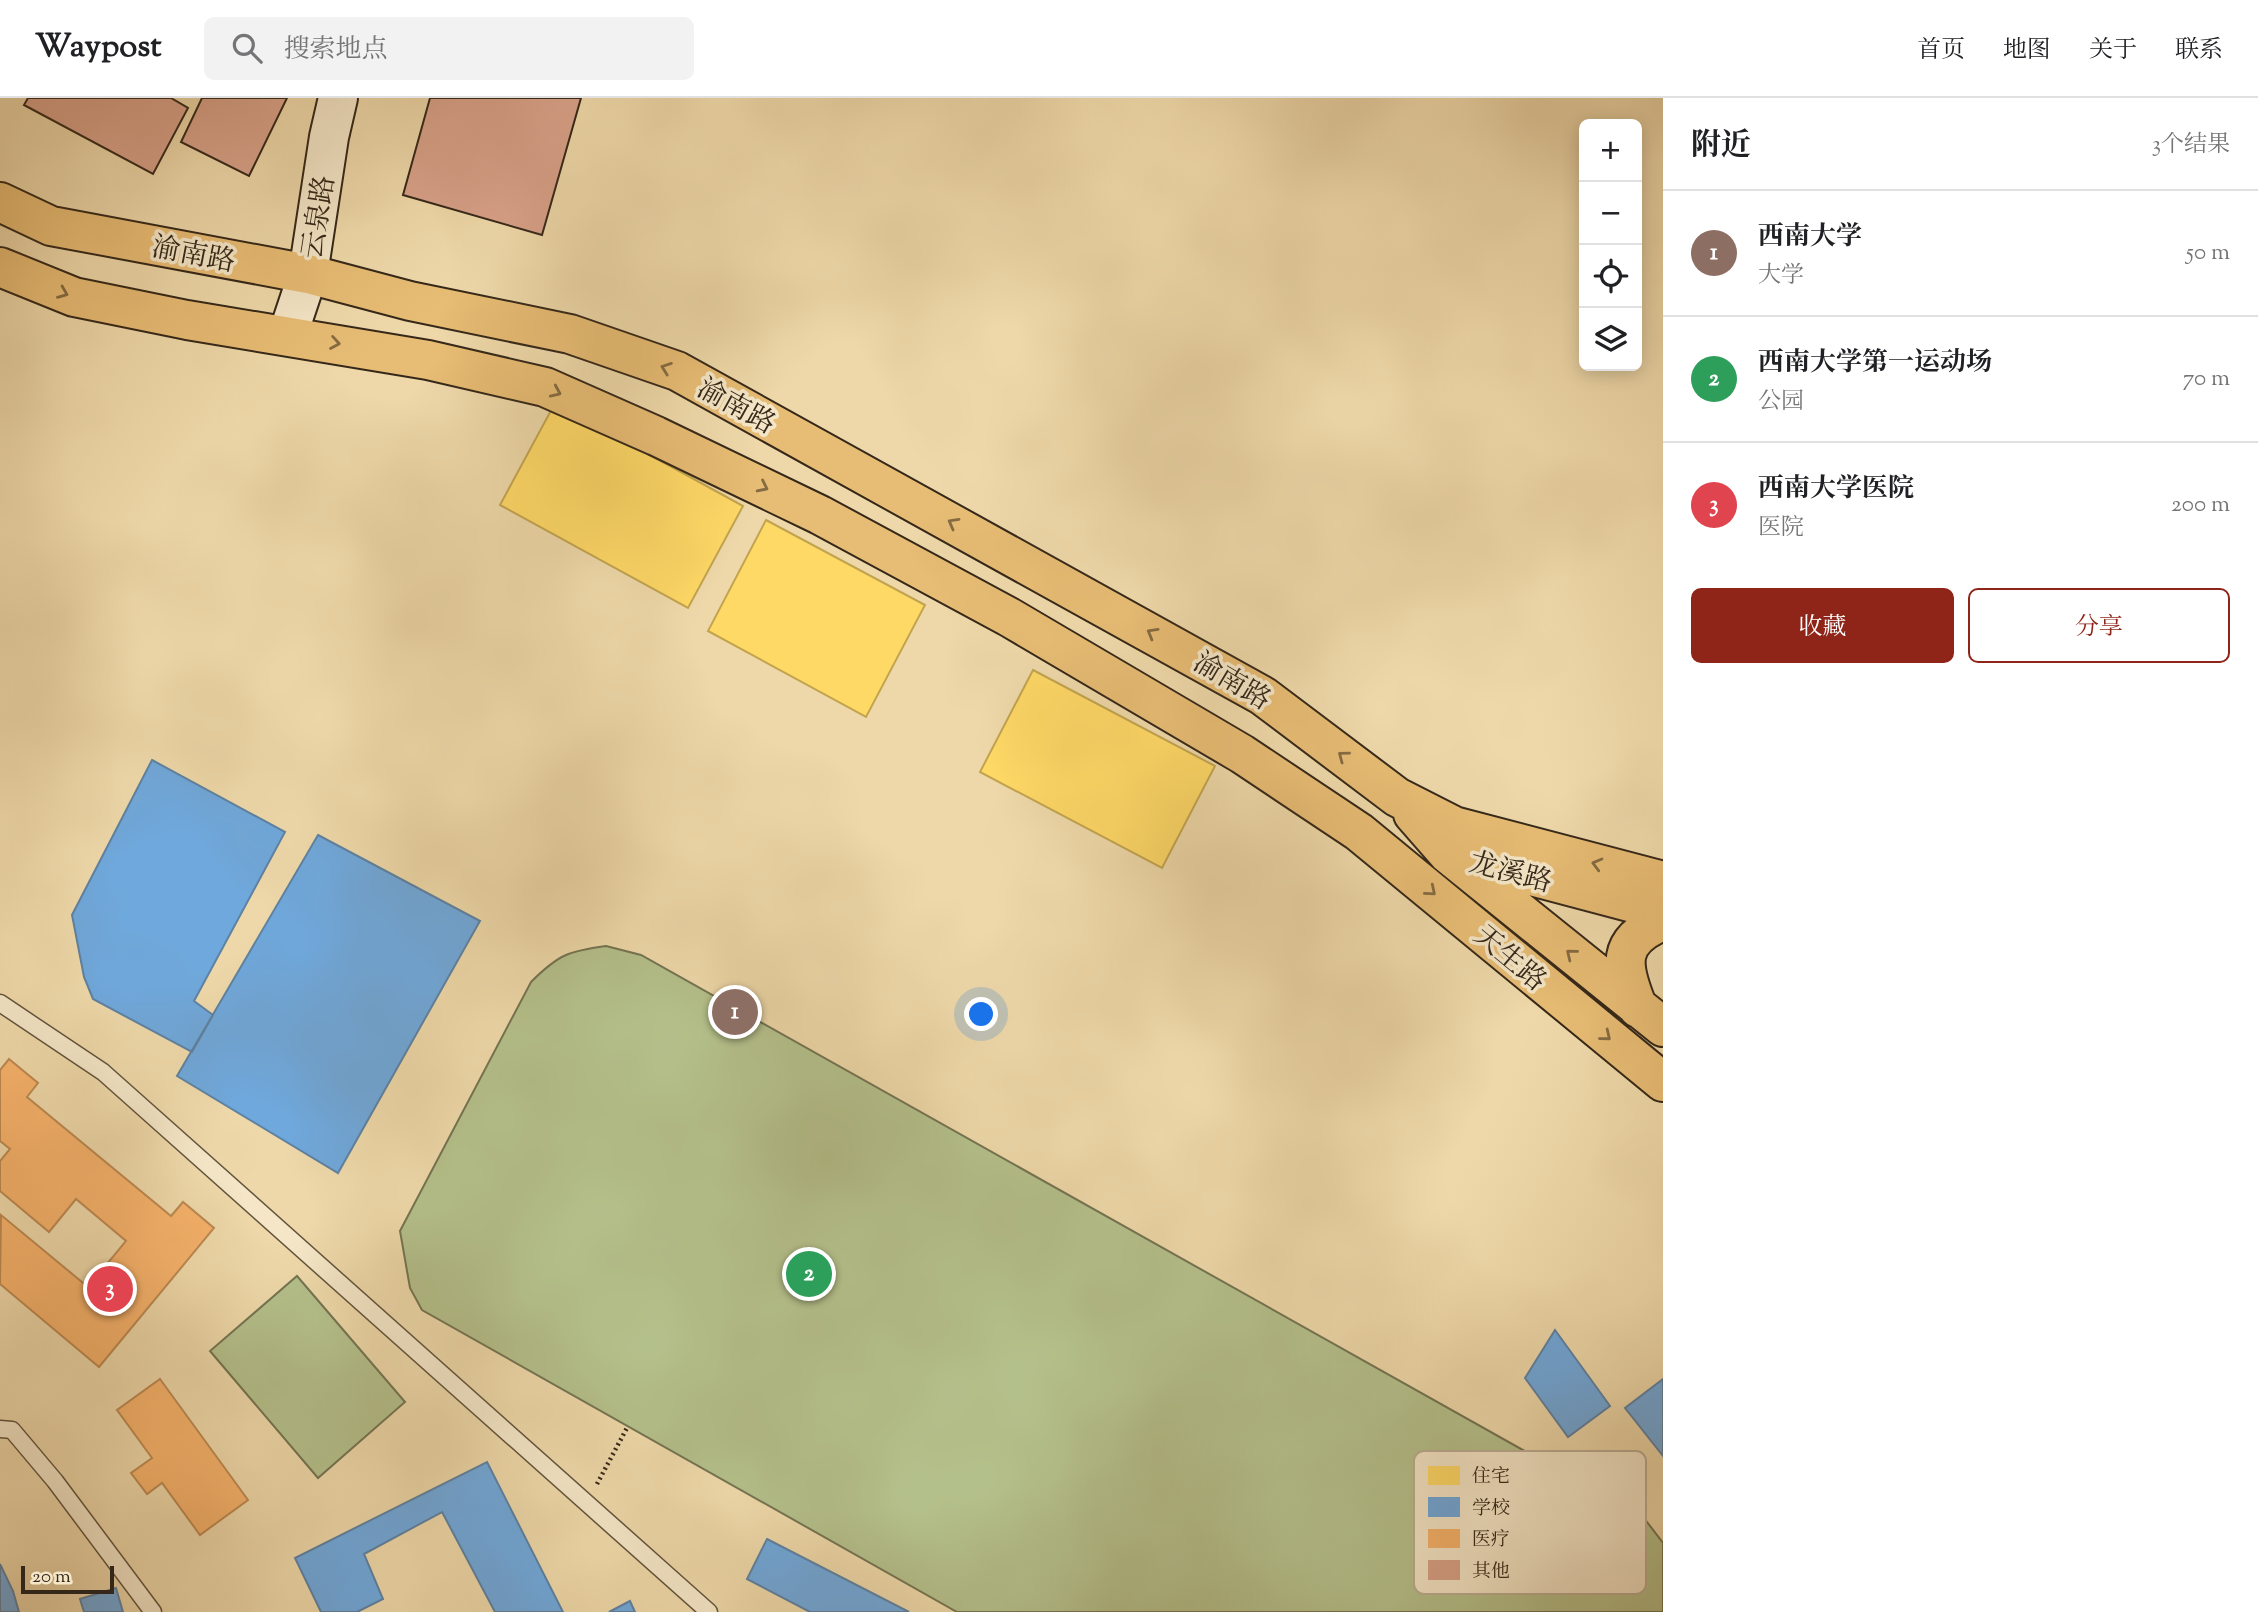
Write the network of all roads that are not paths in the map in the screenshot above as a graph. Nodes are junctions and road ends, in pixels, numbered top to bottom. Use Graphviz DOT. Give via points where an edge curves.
graph roads {
  1 [pos="338,98"];
  2 [pos="0,202"];
  3 [pos="0,267"];
  4 [pos="308,274"];
  5 [pos="288,334"];
  6 [pos="1397,797"];
  7 [pos="1360,832"];
  8 [pos="1448,854"];
  9 [pos="1663,881"];
  10 [pos="1663,911"];
  11 [pos="1663,920"];
  12 [pos="0,1003"];
  13 [pos="1651,1017"];
  14 [pos="1663,1082"];
  15 [pos="0,1429"];
  16 [pos="153,1612"];
  17 [pos="709,1612"];
  1 -- 4 [label="main road, 云泉路"];
  2 -- 4 [label="highway, 渝南路" via="51,226"];
  3 -- 5 [label="highway, one-way" via="74,298"];
  4 -- 5 [label="main road, 云泉路"];
  6 -- 4 [label="highway, 渝南路, one-way" via="1263,696 677,371 570,334 410,301"];
  5 -- 7 [label="highway, one-way" via="545,387 656,436 820,515 1009,617 1242,754"];
  6 -- 8 [label="highway, 天生路"];
  9 -- 6 [label="highway, 龙溪路, one-way" via="1454,826"];
  7 -- 8 [label="highway, 龙溪路"];
  7 -- 14 [label="highway, 天生路, one-way"];
  8 -- 10 [label="highway, 龙溪路"];
  13 -- 8 [label="highway, 天生路, one-way"];
  11 -- 13 [label="highway" via="1647,927 1628,946 1624,973"];
  12 -- 17 [label="lane" via="103,1072"];
  15 -- 16 [label="lane" via="12,1430"];
}
